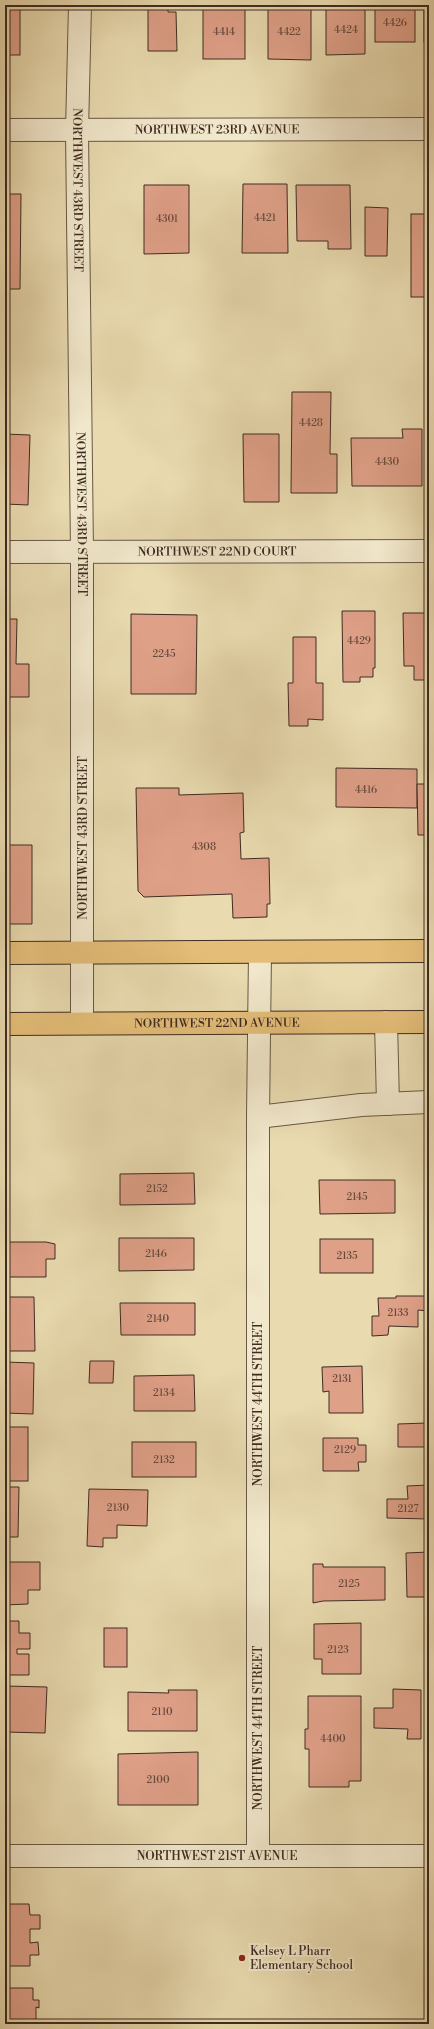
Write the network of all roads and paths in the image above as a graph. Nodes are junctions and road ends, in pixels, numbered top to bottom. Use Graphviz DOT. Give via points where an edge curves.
graph roads {
  1 [pos="80,5"];
  2 [pos="429,129"];
  3 [pos="5,130"];
  4 [pos="77,131"];
  5 [pos="429,551"];
  6 [pos="5,552"];
  7 [pos="82,552"];
  8 [pos="429,951"];
  9 [pos="82,952"];
  10 [pos="5,953"];
  11 [pos="260,953"];
  12 [pos="259,1022"];
  13 [pos="386,1022"];
  14 [pos="429,1022"];
  15 [pos="82,1023"];
  16 [pos="5,1024"];
  17 [pos="429,1102"];
  18 [pos="388,1104"];
  19 [pos="258,1117"];
  20 [pos="258,1855"];
  21 [pos="5,1856"];
  22 [pos="429,1856"];
  1 -- 4 [label="street, NORTHWEST 43RD STREET"];
  2 -- 4 [label="street, NORTHWEST 23RD AVENUE"];
  3 -- 4 [label="street, NORTHWEST 23RD AVENUE"];
  4 -- 7 [label="street, NORTHWEST 43RD STREET"];
  5 -- 7 [label="street, NORTHWEST 22ND COURT"];
  6 -- 7 [label="street, NORTHWEST 22ND COURT"];
  7 -- 9 [label="street, NORTHWEST 43RD STREET"];
  8 -- 11 [label="main road"];
  9 -- 10 [label="main road"];
  9 -- 11 [label="main road"];
  9 -- 15 [label="street, NORTHWEST 43RD STREET"];
  11 -- 12 [label="street, NORTHWEST 44TH STREET"];
  12 -- 13 [label="main road, NORTHWEST 22ND AVENUE"];
  12 -- 15 [label="main road, NORTHWEST 22ND AVENUE"];
  12 -- 19 [label="street, NORTHWEST 44TH STREET"];
  13 -- 14 [label="main road, NORTHWEST 22ND AVENUE"];
  13 -- 18 [label="street"];
  15 -- 16 [label="main road, NORTHWEST 22ND AVENUE"];
  17 -- 18 [label="street"];
  18 -- 19 [label="street"];
  19 -- 20 [label="street, NORTHWEST 44TH STREET"];
  20 -- 21 [label="street, NORTHWEST 21ST AVENUE"];
  20 -- 22 [label="street, NORTHWEST 21ST AVENUE"];
}
